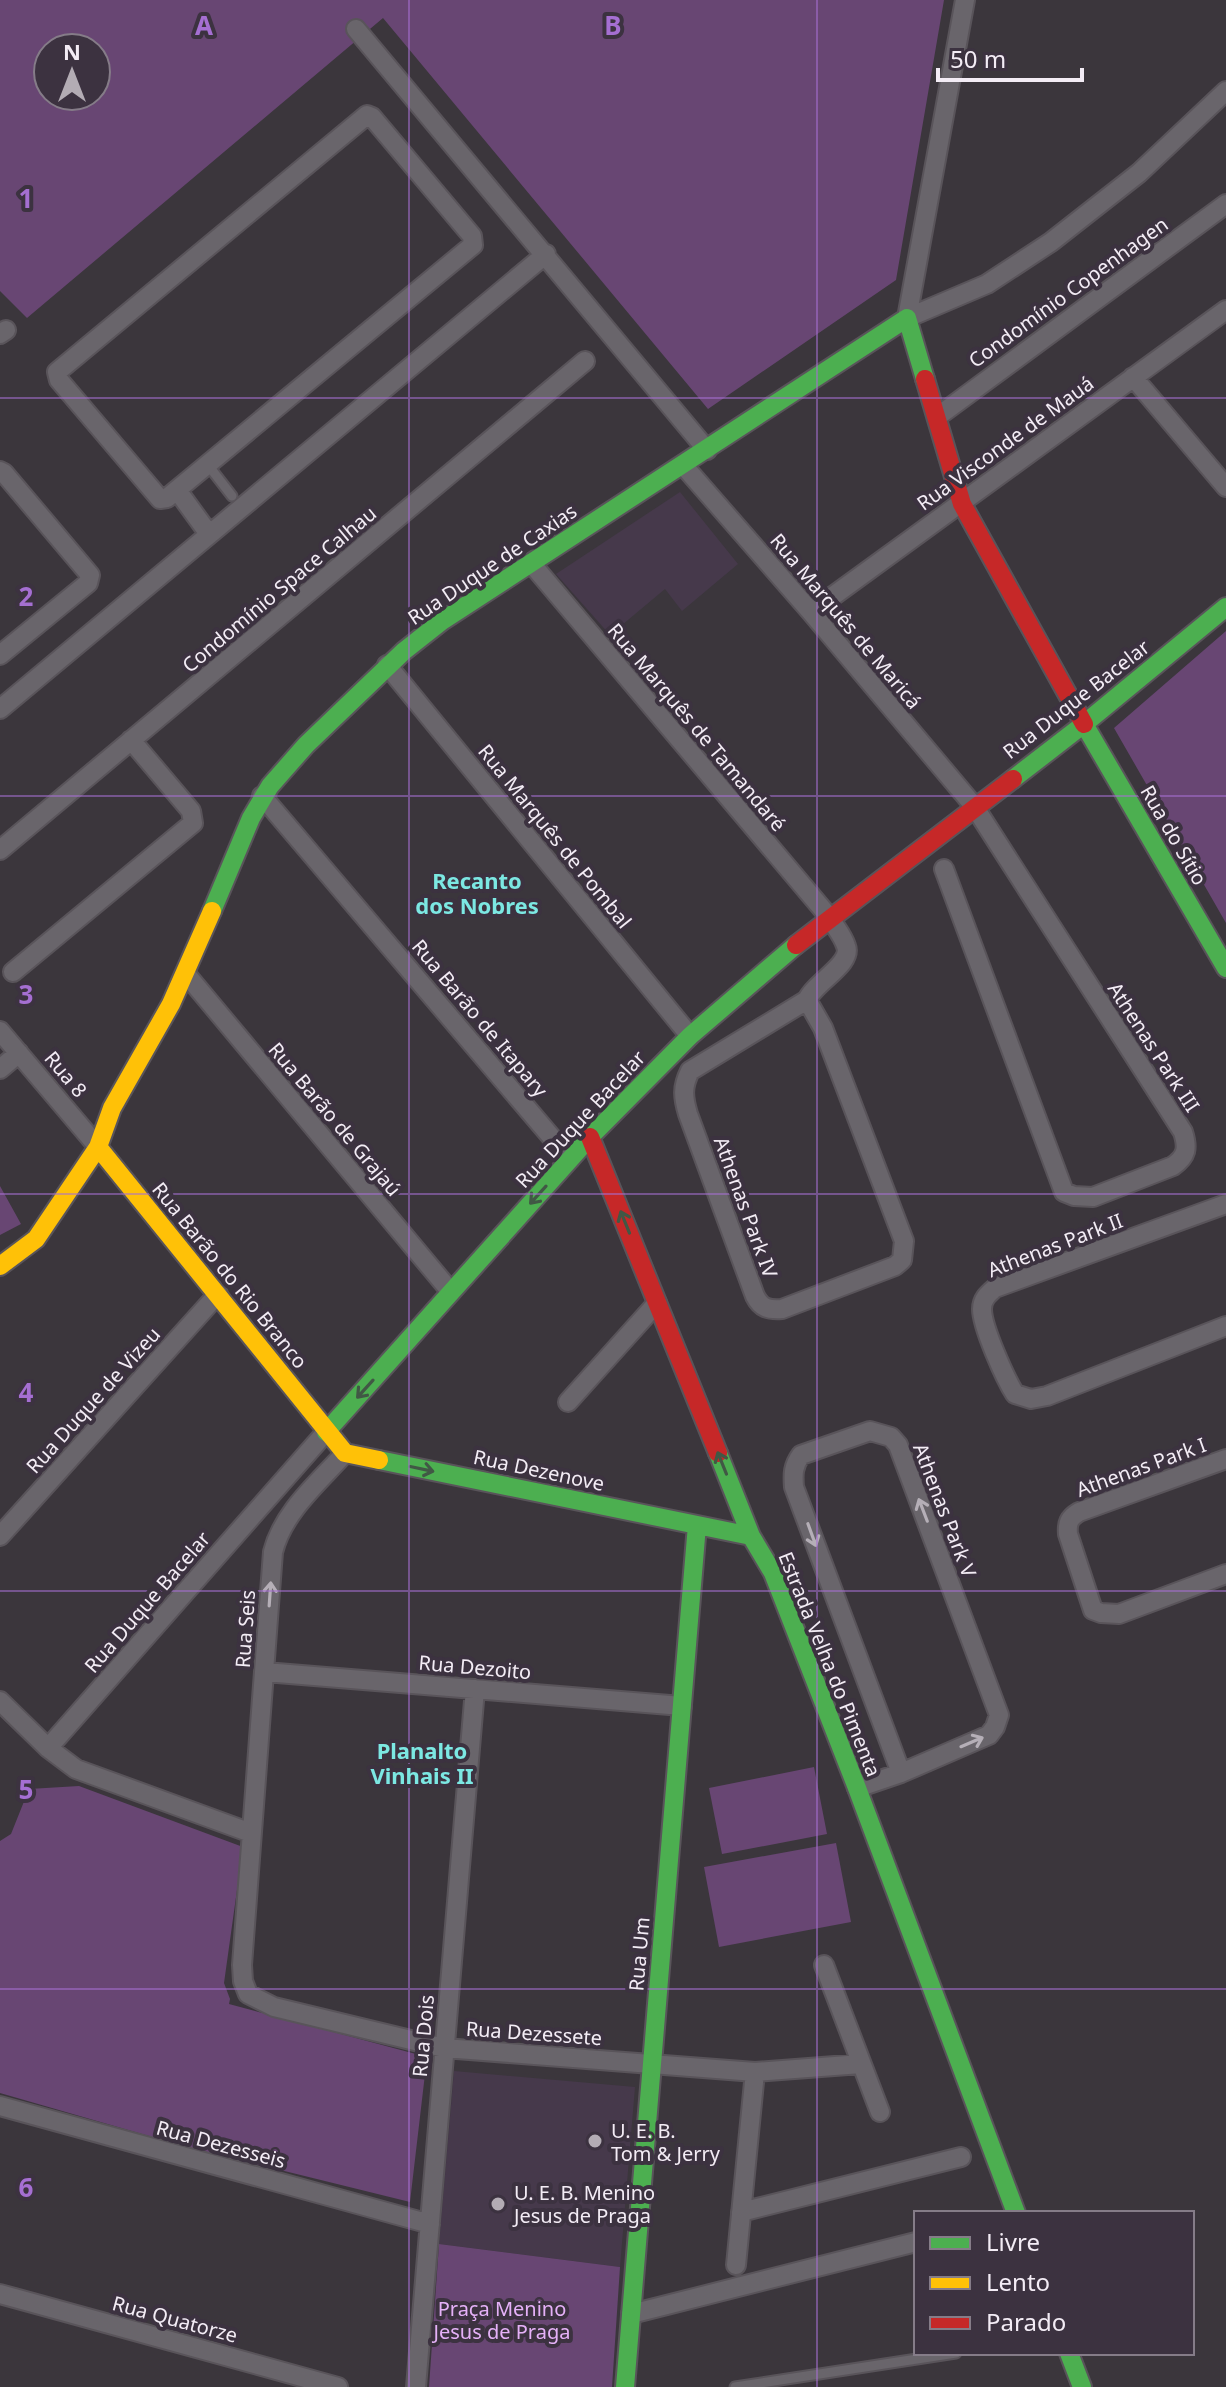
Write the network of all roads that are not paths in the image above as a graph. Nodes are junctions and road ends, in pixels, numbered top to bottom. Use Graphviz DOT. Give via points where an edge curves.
graph roads {
  1 [pos="965,0"];
  2 [pos="356,29"];
  3 [pos="1226,91"];
  4 [pos="1226,204"];
  5 [pos="546,254"];
  6 [pos="1226,310"];
  7 [pos="907,318"];
  8 [pos="585,361"];
  9 [pos="1133,377"];
  10 [pos="937,417"];
  11 [pos="707,450"];
  12 [pos="208,465"];
  13 [pos="683,465"];
  14 [pos="0,471"];
  15 [pos="1226,487"];
  16 [pos="177,490"];
  17 [pos="236,502"];
  18 [pos="962,504"];
  19 [pos="209,534"];
  20 [pos="531,563"];
  21 [pos="1226,607"];
  22 [pos="811,612"];
  23 [pos="0,655"];
  24 [pos="387,665"];
  25 [pos="0,709"];
  26 [pos="1084,724"];
  27 [pos="131,740"];
  28 [pos="262,796"];
  29 [pos="974,806"];
  30 [pos="0,850"];
  31 [pos="944,869"];
  32 [pos="830,918"];
  33 [pos="1226,968"];
  34 [pos="13,972"];
  35 [pos="186,974"];
  36 [pos="807,1000"];
  37 [pos="0,1031"];
  38 [pos="690,1036"];
  39 [pos="19,1053"];
  40 [pos="0,1069"];
  41 [pos="590,1137"];
  42 [pos="98,1147"];
  43 [pos="570,1159"];
  44 [pos="1226,1204"];
  45 [pos="36,1239"];
  46 [pos="0,1266"];
  47 [pos="0,1277"];
  48 [pos="451,1292"];
  49 [pos="218,1294"];
  50 [pos="657,1303"];
  51 [pos="1226,1326"];
  52 [pos="568,1402"];
  53 [pos="326,1432"];
  54 [pos="345,1453"];
  55 [pos="1226,1459"];
  56 [pos="697,1525"];
  57 [pos="0,1536"];
  58 [pos="751,1536"];
  59 [pos="1226,1574"];
  60 [pos="265,1672"];
  61 [pos="475,1689"];
  62 [pos="0,1701"];
  63 [pos="682,1706"];
  64 [pos="48,1748"];
  65 [pos="901,1773"];
  66 [pos="857,1788"];
  67 [pos="251,1833"];
  68 [pos="824,1965"];
  69 [pos="444,2048"];
  70 [pos="651,2064"];
  71 [pos="861,2064"];
  72 [pos="755,2072"];
  73 [pos="0,2106"];
  74 [pos="880,2112"];
  75 [pos="961,2157"];
  76 [pos="1015,2211"];
  77 [pos="741,2212"];
  78 [pos="430,2224"];
  79 [pos="914,2243"];
  80 [pos="736,2265"];
  81 [pos="0,2294"];
  82 [pos="631,2314"];
  83 [pos="943,2355"];
  84 [pos="1070,2355"];
  85 [pos="338,2387"];
  86 [pos="416,2387"];
  87 [pos="625,2387"];
  88 [pos="735,2387"];
  89 [pos="1082,2387"];
  1 -- 7 [label="street"];
  2 -- 5 [label="street"];
  3 -- 7 [label="street, Rua Duque de Caxias" via="1139,173 1051,242 987,284"];
  4 -- 10 [label="street, Condomínio Copenhagen"];
  5 -- 11 [label="street"];
  5 -- 17 [label="street"];
  6 -- 9 [label="street, Rua Visconde de Mauá"];
  7 -- 10 [label="main road, Rua do Sítio"];
  7 -- 11 [label="main road, Rua Duque de Caxias"];
  8 -- 27 [label="street, Condomínio Space Calhau"];
  9 -- 15 [label="street"];
  9 -- 18 [label="street, Rua Visconde de Mauá"];
  10 -- 18 [label="main road, Rua do Sítio"];
  11 -- 13 [label="main road, Rua Duque de Caxias"];
  12 -- 16 [label="street"];
  12 -- 16 [label="street" via="473,245 472,236 370,115 57,372 157,498"];
  12 -- 17 [label="lane"];
  13 -- 20 [label="main road, Rua Duque de Caxias"];
  13 -- 22 [label="street, Rua Marquês de Maricá"];
  14 -- 23 [label="street" via="90,575 88,583"];
  16 -- 19 [label="street"];
  17 -- 19 [label="street"];
  18 -- 22 [label="street, Rua Visconde de Mauá"];
  18 -- 26 [label="main road, Rua do Sítio"];
  19 -- 25 [label="street"];
  20 -- 24 [label="main road, Rua Duque de Caxias" via="442,621"];
  20 -- 32 [label="street, Rua Marquês de Tamandaré"];
  21 -- 26 [label="main road, Rua Duque Bacelar"];
  22 -- 29 [label="street, Rua Marquês de Maricá"];
  24 -- 28 [label="main road, Rua Duque de Caxias" via="300,749"];
  24 -- 38 [label="street, Rua Marquês de Pombal"];
  26 -- 29 [label="main road, Rua Duque Bacelar"];
  26 -- 33 [label="main road, Rua do Sítio"];
  27 -- 30 [label="street, Condomínio Space Calhau"];
  27 -- 34 [label="street" via="191,811 193,823"];
  28 -- 35 [label="main road, Rua Duque de Caxias"];
  28 -- 43 [label="street, Rua Barão de Itapary"];
  29 -- 31 [label="street, Athenas Park III" via="1183,1132 1184,1158 1093,1197 1064,1192"];
  29 -- 32 [label="main road, Rua Duque Bacelar"];
  32 -- 36 [label="street, Athenas Park IV" via="847,955"];
  32 -- 38 [label="main road, Rua Duque Bacelar"];
  35 -- 42 [label="main road, Rua Duque de Caxias" via="112,1108"];
  35 -- 48 [label="street, Rua Barão de Grajaú"];
  36 -- 36 [label="street, Athenas Park IV" via="690,1071 683,1084 688,1114 755,1296 770,1310 895,1266 905,1249 823,1028"];
  37 -- 39 [label="street, Rua 8"];
  38 -- 41 [label="main road, Rua Duque Bacelar"];
  39 -- 40 [label="street"];
  39 -- 42 [label="street, Rua 8"];
  41 -- 43 [label="main road, Rua Duque Bacelar"];
  50 -- 41 [label="main road, Estrada Velha do Pimenta, one-way"];
  42 -- 45 [label="main road, Rua Duque de Caxias"];
  42 -- 49 [label="main road, Rua Barão do Rio Branco"];
  43 -- 48 [label="main road, Rua Duque Bacelar, one-way"];
  44 -- 51 [label="street, Athenas Park II" via="995,1288 982,1307 1009,1384 1015,1394 1031,1399"];
  45 -- 46 [label="main road"];
  45 -- 47 [label="street, Rua Duque de Caxias"];
  48 -- 53 [label="main road, Rua Duque Bacelar, one-way"];
  49 -- 53 [label="main road, Rua Barão do Rio Branco"];
  49 -- 57 [label="street, Rua Duque de Vizeu"];
  50 -- 52 [label="street"];
  58 -- 50 [label="main road, Estrada Velha do Pimenta, one-way"];
  53 -- 54 [label="main road"];
  53 -- 64 [label="street, Rua Duque Bacelar"];
  54 -- 56 [label="main road, Rua Dezenove, one-way"];
  60 -- 54 [label="street, Rua Seis, one-way" via="277,1535"];
  55 -- 59 [label="street, Athenas Park I" via="1079,1512 1067,1524 1093,1610 1101,1613 1119,1614"];
  56 -- 58 [label="main road, Rua Dezenove"];
  56 -- 63 [label="main road, Rua Um"];
  58 -- 66 [label="main road, Estrada Velha do Pimenta" via="773,1573"];
  60 -- 61 [label="street, Rua Dezoito"];
  60 -- 67 [label="street, Rua Seis"];
  61 -- 63 [label="street, Rua Dezoito"];
  61 -- 69 [label="street, Rua Dois"];
  62 -- 64 [label="street"];
  63 -- 70 [label="main road, Rua Um"];
  64 -- 67 [label="street" via="76,1769"];
  65 -- 65 [label="street, Athenas Park V, one-way" via="989,1735 999,1715 898,1445 891,1437 870,1431 801,1455 794,1487"];
  65 -- 66 [label="street, Athenas Park V"];
  66 -- 76 [label="main road, Estrada Velha do Pimenta"];
  67 -- 69 [label="street, Rua Dezessete" via="242,1965 248,1994 274,2007"];
  68 -- 71 [label="street"];
  69 -- 70 [label="street, Rua Dezessete"];
  69 -- 78 [label="street, Rua Dois"];
  70 -- 72 [label="street, Rua Dezessete"];
  70 -- 82 [label="main road, Rua Um"];
  71 -- 72 [label="street, Rua Dezessete"];
  71 -- 74 [label="street"];
  72 -- 77 [label="street"];
  73 -- 78 [label="street, Rua Dezesseis"];
  75 -- 77 [label="street"];
  77 -- 80 [label="street"];
  78 -- 86 [label="street, Rua Dois"];
  79 -- 82 [label="street"];
  81 -- 85 [label="street, Rua Quatorze"];
  82 -- 87 [label="main road, Rua Um"];
  83 -- 88 [label="lane"];
  84 -- 89 [label="main road"];
}
